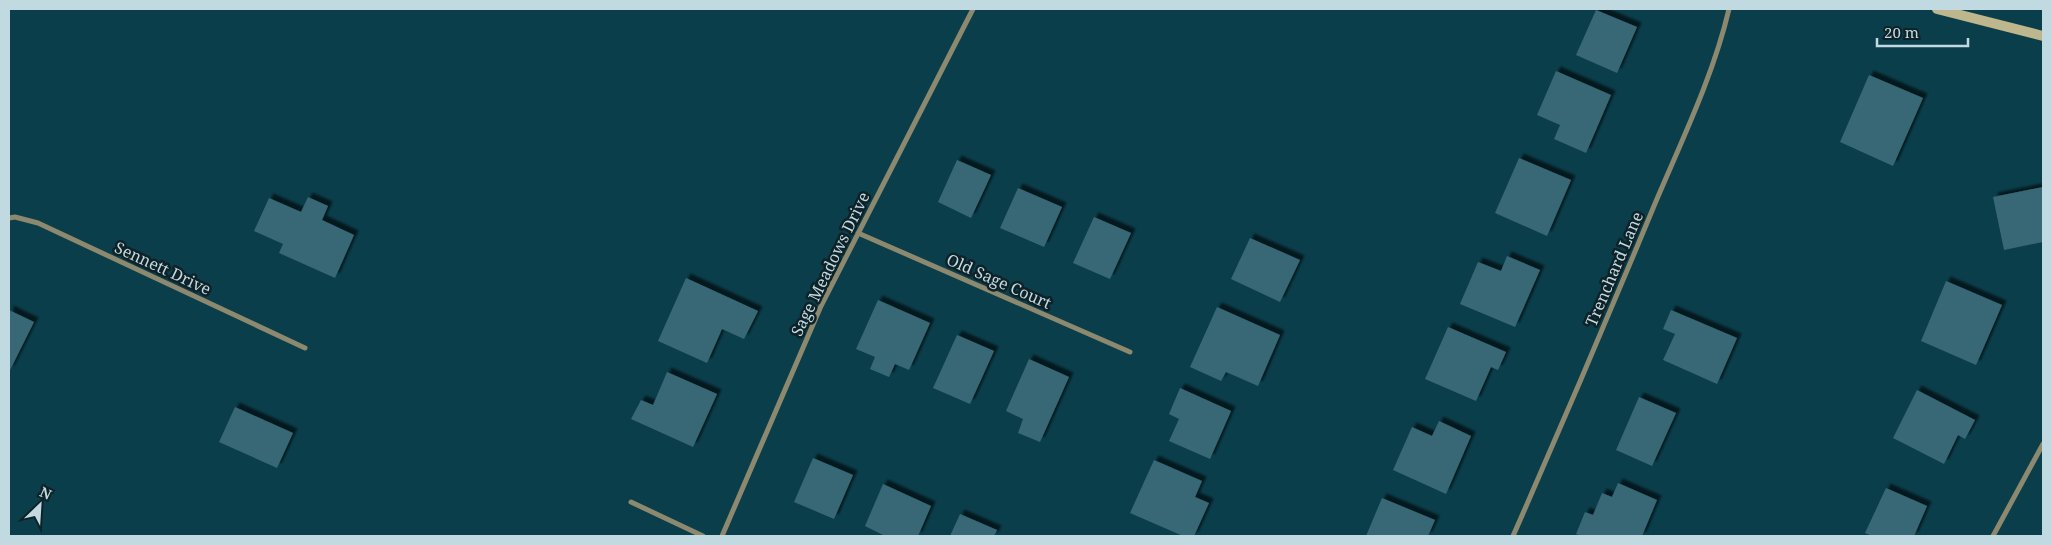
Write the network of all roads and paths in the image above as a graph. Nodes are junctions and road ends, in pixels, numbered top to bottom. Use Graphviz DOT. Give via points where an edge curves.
graph roads {
  1 [pos="973,9"];
  2 [pos="1729,9"];
  3 [pos="1937,9"];
  4 [pos="2043,36"];
  5 [pos="9,218"];
  6 [pos="858,233"];
  7 [pos="305,348"];
  8 [pos="1130,352"];
  9 [pos="2043,444"];
  10 [pos="632,502"];
  11 [pos="703,536"];
  12 [pos="722,536"];
  13 [pos="1514,536"];
  14 [pos="1993,536"];
  1 -- 6 [label="street, Sage Meadows Drive"];
  2 -- 13 [label="street, Trenchard Lane" via="1700,97"];
  3 -- 4 [label="main road"];
  5 -- 7 [label="street, Sennett Drive" via="38,223"];
  6 -- 8 [label="street, Old Sage Court"];
  6 -- 12 [label="street, Sage Meadows Drive" via="821,306"];
  9 -- 14 [label="street"];
  10 -- 11 [label="street"];
}
